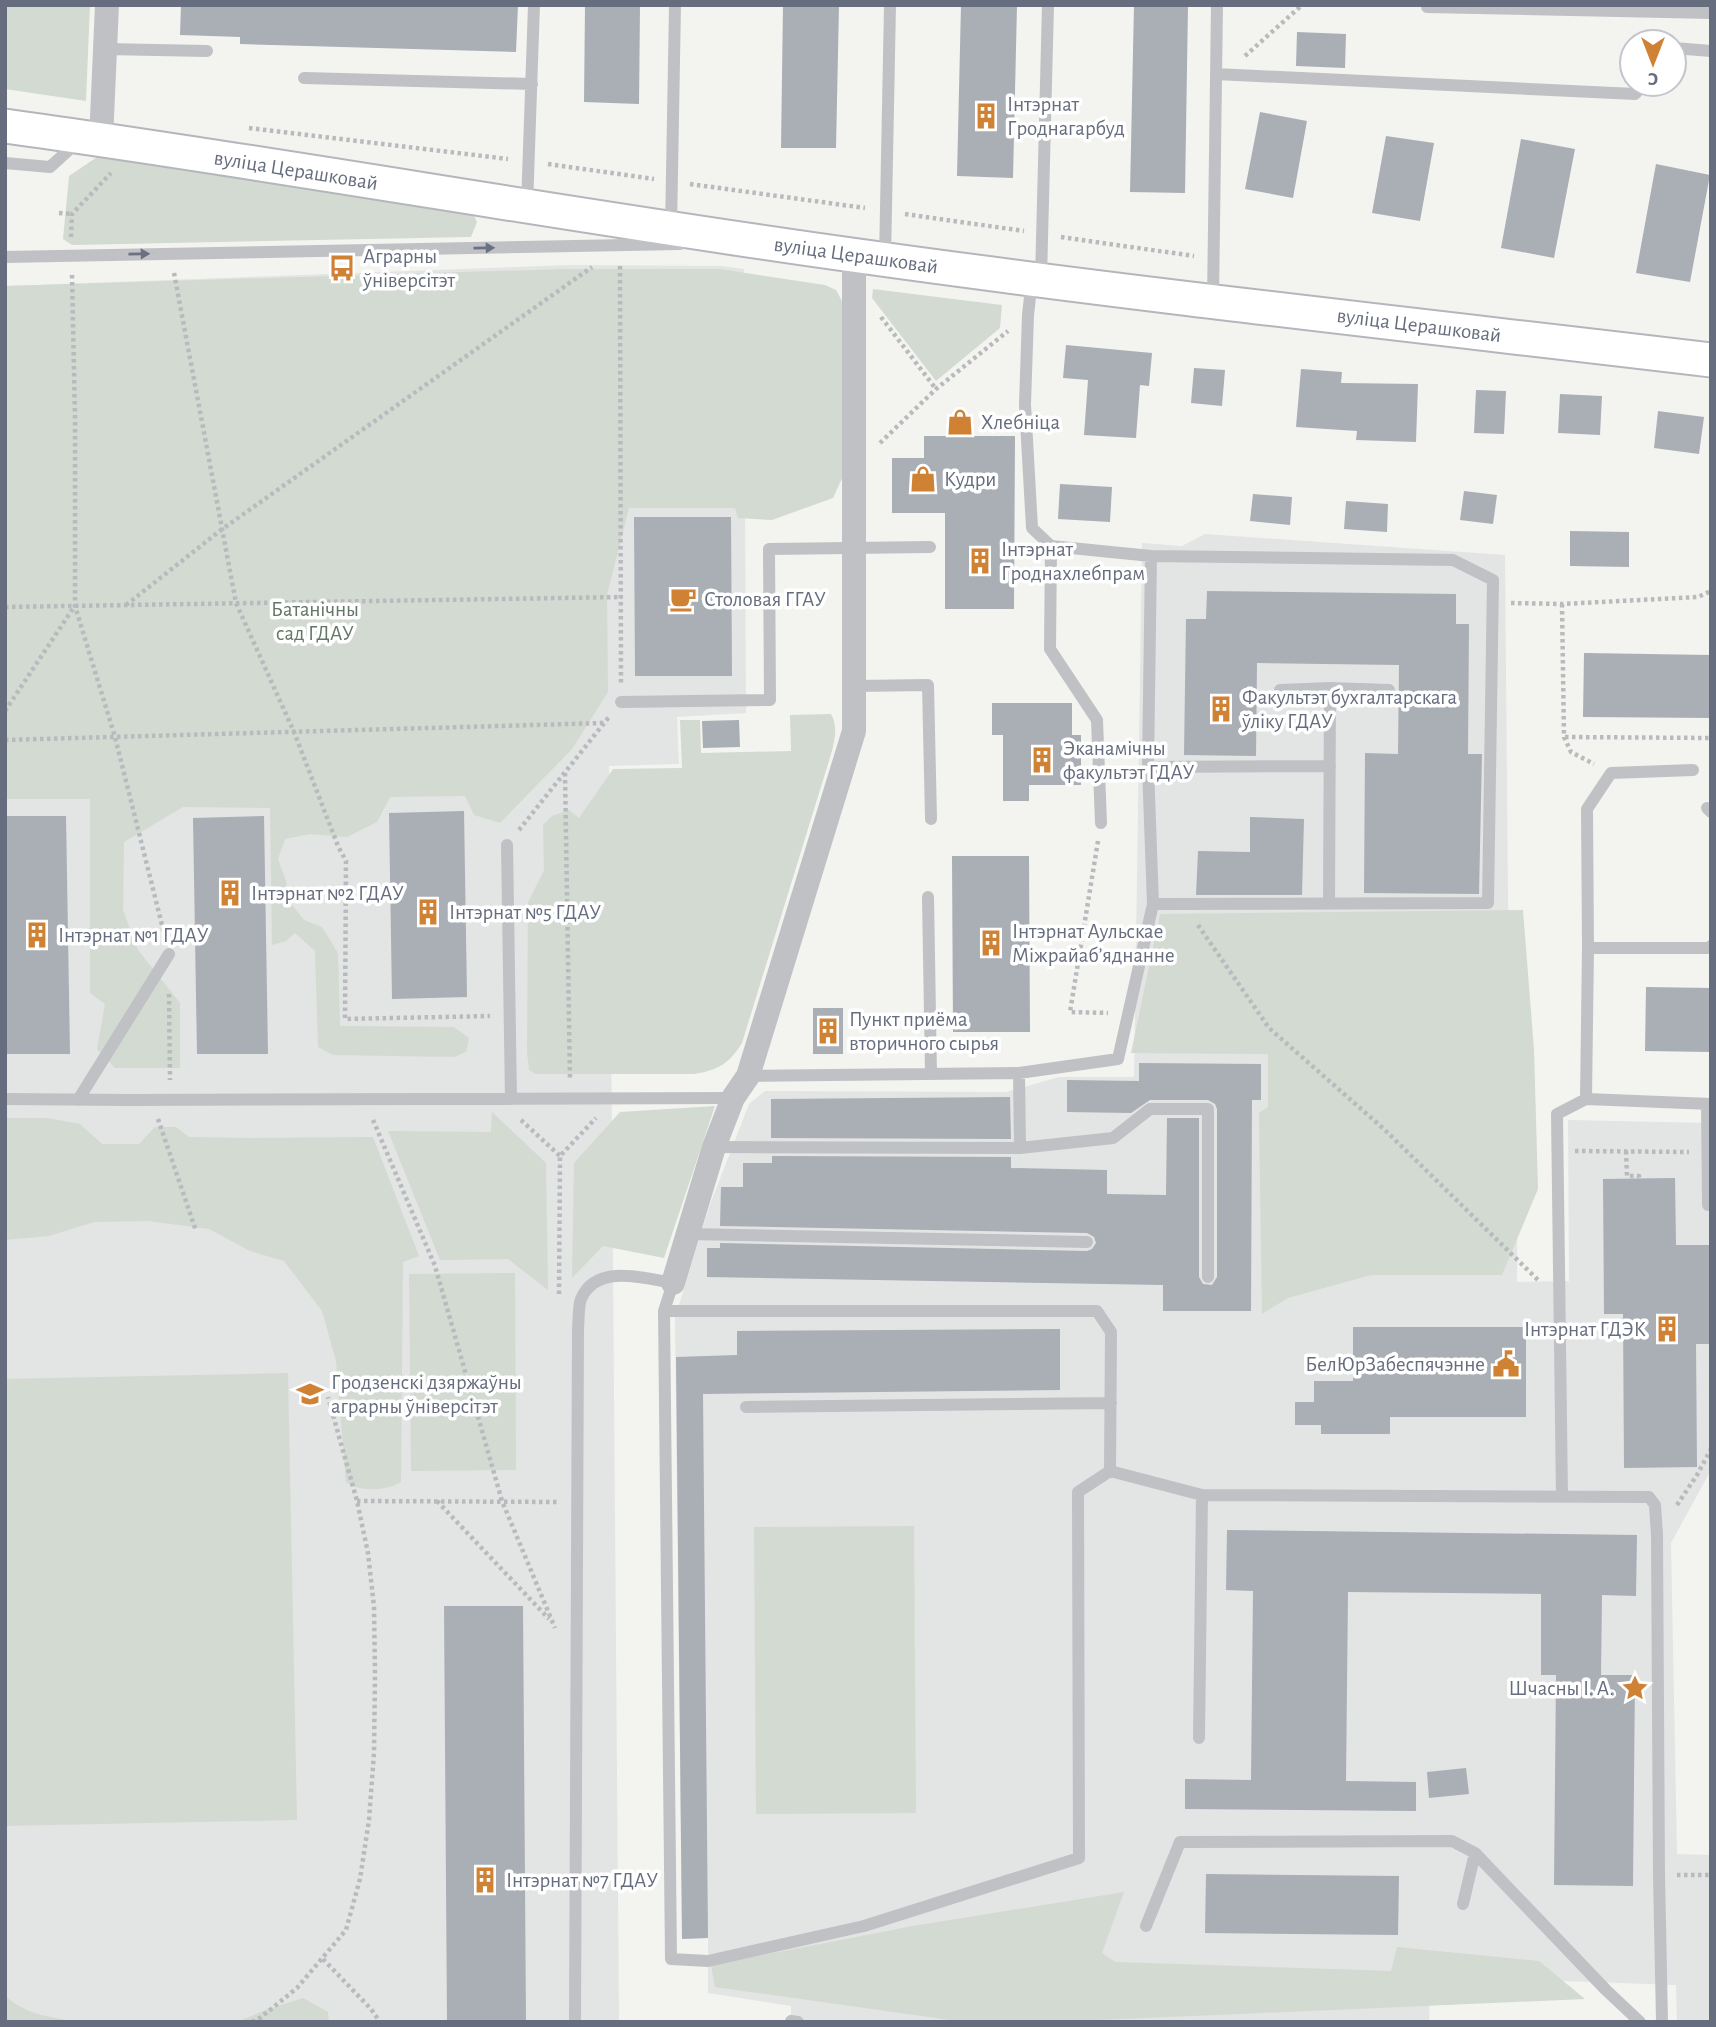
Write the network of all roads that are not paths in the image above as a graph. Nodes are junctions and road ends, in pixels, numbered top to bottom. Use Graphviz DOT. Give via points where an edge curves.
graph roads {
  1 [pos="107,5"];
  2 [pos="534,5"];
  3 [pos="675,5"];
  4 [pos="890,5"];
  5 [pos="1048,5"];
  6 [pos="1217,5"];
  7 [pos="1427,5"];
  8 [pos="1711,13"];
  9 [pos="105,49"];
  10 [pos="1688,49"];
  11 [pos="207,51"];
  12 [pos="1711,51"];
  13 [pos="1221,74"];
  14 [pos="304,78"];
  15 [pos="532,84"];
  16 [pos="1618,93"];
  17 [pos="5,126"];
  18 [pos="99,147"];
  19 [pos="5,163"];
  20 [pos="527,206"];
  21 [pos="671,229"];
  22 [pos="762,243"];
  23 [pos="5,257"];
  24 [pos="870,258"];
  25 [pos="1037,279"];
  26 [pos="1213,289"];
  27 [pos="1711,359"];
  28 [pos="1051,546"];
  29 [pos="855,547"];
  30 [pos="930,547"];
  31 [pos="1151,556"];
  32 [pos="855,686"];
  33 [pos="1330,688"];
  34 [pos="1280,690"];
  35 [pos="1389,690"];
  36 [pos="621,702"];
  37 [pos="1330,766"];
  38 [pos="1148,767"];
  39 [pos="1693,770"];
  40 [pos="931,819"];
  41 [pos="1101,822"];
  42 [pos="507,845"];
  43 [pos="928,897"];
  44 [pos="1329,902"];
  45 [pos="1153,904"];
  46 [pos="1711,946"];
  47 [pos="1588,948"];
  48 [pos="169,954"];
  49 [pos="1019,1073"];
  50 [pos="931,1074"];
  51 [pos="748,1076"];
  52 [pos="505,1098"];
  53 [pos="733,1098"];
  54 [pos="5,1099"];
  55 [pos="1586,1099"];
  56 [pos="78,1100"];
  57 [pos="1709,1104"];
  58 [pos="714,1147"];
  59 [pos="1020,1148"];
  60 [pos="1708,1205"];
  61 [pos="688,1234"];
  62 [pos="1087,1242"];
  63 [pos="1208,1277"];
  64 [pos="673,1283"];
  65 [pos="664,1311"];
  66 [pos="1111,1403"];
  67 [pos="746,1408"];
  68 [pos="1111,1471"];
  69 [pos="1202,1495"];
  70 [pos="1562,1497"];
  71 [pos="1199,1738"];
  72 [pos="1475,1853"];
  73 [pos="1463,1904"];
  74 [pos="1146,1926"];
  75 [pos="791,2021"];
  76 [pos="575,2022"];
  77 [pos="798,2022"];
  78 [pos="1640,2022"];
  79 [pos="1662,2022"];
  1 -- 9 [label="street"];
  2 -- 15 [label="lane"];
  3 -- 21 [label="lane"];
  4 -- 24 [label="lane" via="888,211"];
  5 -- 25 [label="lane"];
  6 -- 13 [label="lane"];
  7 -- 8 [label="lane"];
  9 -- 11 [label="lane"];
  9 -- 18 [label="street"];
  10 -- 12 [label="lane"];
  13 -- 16 [label="lane"];
  13 -- 26 [label="lane"];
  14 -- 15 [label="lane"];
  15 -- 20 [label="lane"];
  17 -- 18 [label="street, вуліца Церашковай"];
  18 -- 19 [label="lane" via="72,147 50,167"];
  18 -- 20 [label="street, вуліца Церашковай"];
  20 -- 21 [label="street, вуліца Церашковай"];
  21 -- 22 [label="street, вуліца Церашковай"];
  23 -- 22 [label="lane, one-way"];
  22 -- 24 [label="street, вуліца Церашковай"];
  24 -- 25 [label="street, вуліца Церашковай"];
  24 -- 29 [label="street"];
  25 -- 26 [label="street, вуліца Церашковай"];
  25 -- 28 [label="lane" via="1028,315 1025,404 1032,528"];
  26 -- 27 [label="street, вуліца Церашковай"];
  28 -- 31 [label="lane"];
  28 -- 41 [label="lane" via="1050,649 1097,720"];
  29 -- 30 [label="lane"];
  29 -- 32 [label="street"];
  29 -- 36 [label="lane" via="769,548 770,700"];
  31 -- 38 [label="lane"];
  31 -- 44 [label="lane" via="1453,560 1493,580 1488,903"];
  32 -- 40 [label="lane" via="928,685"];
  32 -- 51 [label="street" via="854,731"];
  33 -- 34 [label="lane"];
  33 -- 35 [label="lane"];
  33 -- 37 [label="lane"];
  37 -- 38 [label="lane"];
  37 -- 44 [label="lane"];
  38 -- 45 [label="lane"];
  39 -- 47 [label="lane" via="1611,773 1587,808"];
  42 -- 52 [label="lane"];
  43 -- 50 [label="lane"];
  44 -- 45 [label="lane"];
  45 -- 49 [label="lane" via="1118,1059"];
  46 -- 47 [label="lane"];
  47 -- 55 [label="lane"];
  48 -- 56 [label="lane"];
  49 -- 50 [label="lane"];
  49 -- 59 [label="lane"];
  50 -- 51 [label="lane"];
  51 -- 53 [label="street"];
  52 -- 53 [label="lane"];
  52 -- 56 [label="lane"];
  53 -- 58 [label="street"];
  54 -- 56 [label="lane"];
  55 -- 57 [label="lane"];
  55 -- 70 [label="lane" via="1557,1114"];
  57 -- 60 [label="lane"];
  58 -- 59 [label="lane"];
  58 -- 61 [label="street"];
  59 -- 63 [label="lane" via="1113,1138 1150,1109 1208,1109"];
  61 -- 62 [label="lane"];
  61 -- 64 [label="street"];
  64 -- 65 [label="lane"];
  64 -- 76 [label="lane" via="626,1275 608,1277 595,1282 580,1300"];
  65 -- 66 [label="lane" via="1097,1311 1111,1332"];
  65 -- 68 [label="lane" via="671,1959 708,1961 864,1926 1079,1858 1078,1492"];
  66 -- 67 [label="lane"];
  66 -- 68 [label="lane"];
  68 -- 69 [label="lane"];
  69 -- 70 [label="lane"];
  69 -- 71 [label="lane"];
  70 -- 79 [label="lane" via="1649,1497 1655,1505"];
  72 -- 73 [label="lane"];
  72 -- 74 [label="lane" via="1452,1841 1180,1842"];
  72 -- 78 [label="lane"];
  75 -- 77 [label="lane"];
}
